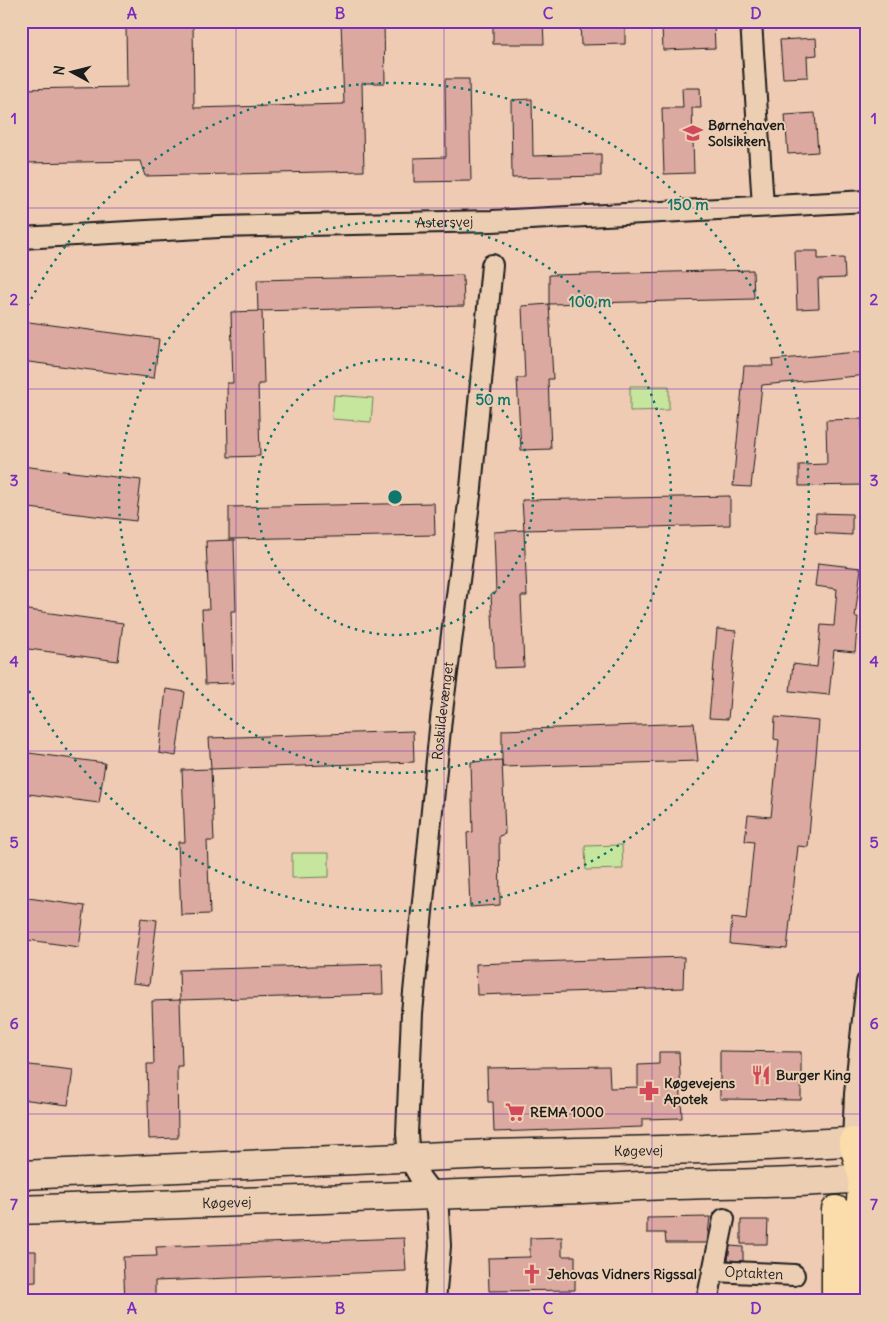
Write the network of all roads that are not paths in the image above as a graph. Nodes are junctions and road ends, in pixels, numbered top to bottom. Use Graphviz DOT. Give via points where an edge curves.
graph roads {
  1 [pos="751,21"];
  2 [pos="867,201"];
  3 [pos="763,206"];
  4 [pos="21,238"];
  5 [pos="492,265"];
  6 [pos="867,982"];
  7 [pos="865,1010"];
  8 [pos="704,1149"];
  9 [pos="410,1158"];
  10 [pos="859,1164"];
  11 [pos="21,1175"];
  12 [pos="664,1186"];
  13 [pos="433,1195"];
  14 [pos="171,1204"];
  15 [pos="21,1210"];
  16 [pos="848,1210"];
  17 [pos="724,1219"];
  18 [pos="713,1271"];
  19 [pos="794,1275"];
  20 [pos="434,1301"];
  21 [pos="707,1301"];
  22 [pos="836,1301"];
  23 [pos="859,1301"];
  1 -- 3 [label="street"];
  2 -- 3 [label="street, Astersvej"];
  3 -- 4 [label="street, Astersvej" via="492,221 219,227"];
  5 -- 9 [label="street, Roskildevænget" via="471,488 441,719 417,955 406,1116"];
  6 -- 7 [label="street"];
  7 -- 10 [label="street"];
  8 -- 9 [label="street, Køgevej"];
  8 -- 10 [label="street, Køgevej"];
  8 -- 13 [label="street" via="634,1165 593,1170 450,1175 439,1183"];
  9 -- 11 [label="street, Køgevej"];
  9 -- 13 [label="street"];
  9 -- 14 [label="street" via="406,1169 390,1179 242,1188"];
  10 -- 12 [label="street, Køgevej" via="792,1184"];
  10 -- 12 [label="street" via="843,1157 831,1165 732,1171"];
  10 -- 16 [label="street"];
  12 -- 13 [label="street, Køgevej"];
  13 -- 14 [label="street, Køgevej"];
  13 -- 20 [label="street" via="439,1227"];
  14 -- 15 [label="street, Køgevej"];
  16 -- 22 [label="highway"];
  16 -- 23 [label="highway"];
  17 -- 18 [label="street, Optakten"];
  18 -- 19 [label="street, Optakten"];
  18 -- 21 [label="street, Optakten"];
}
